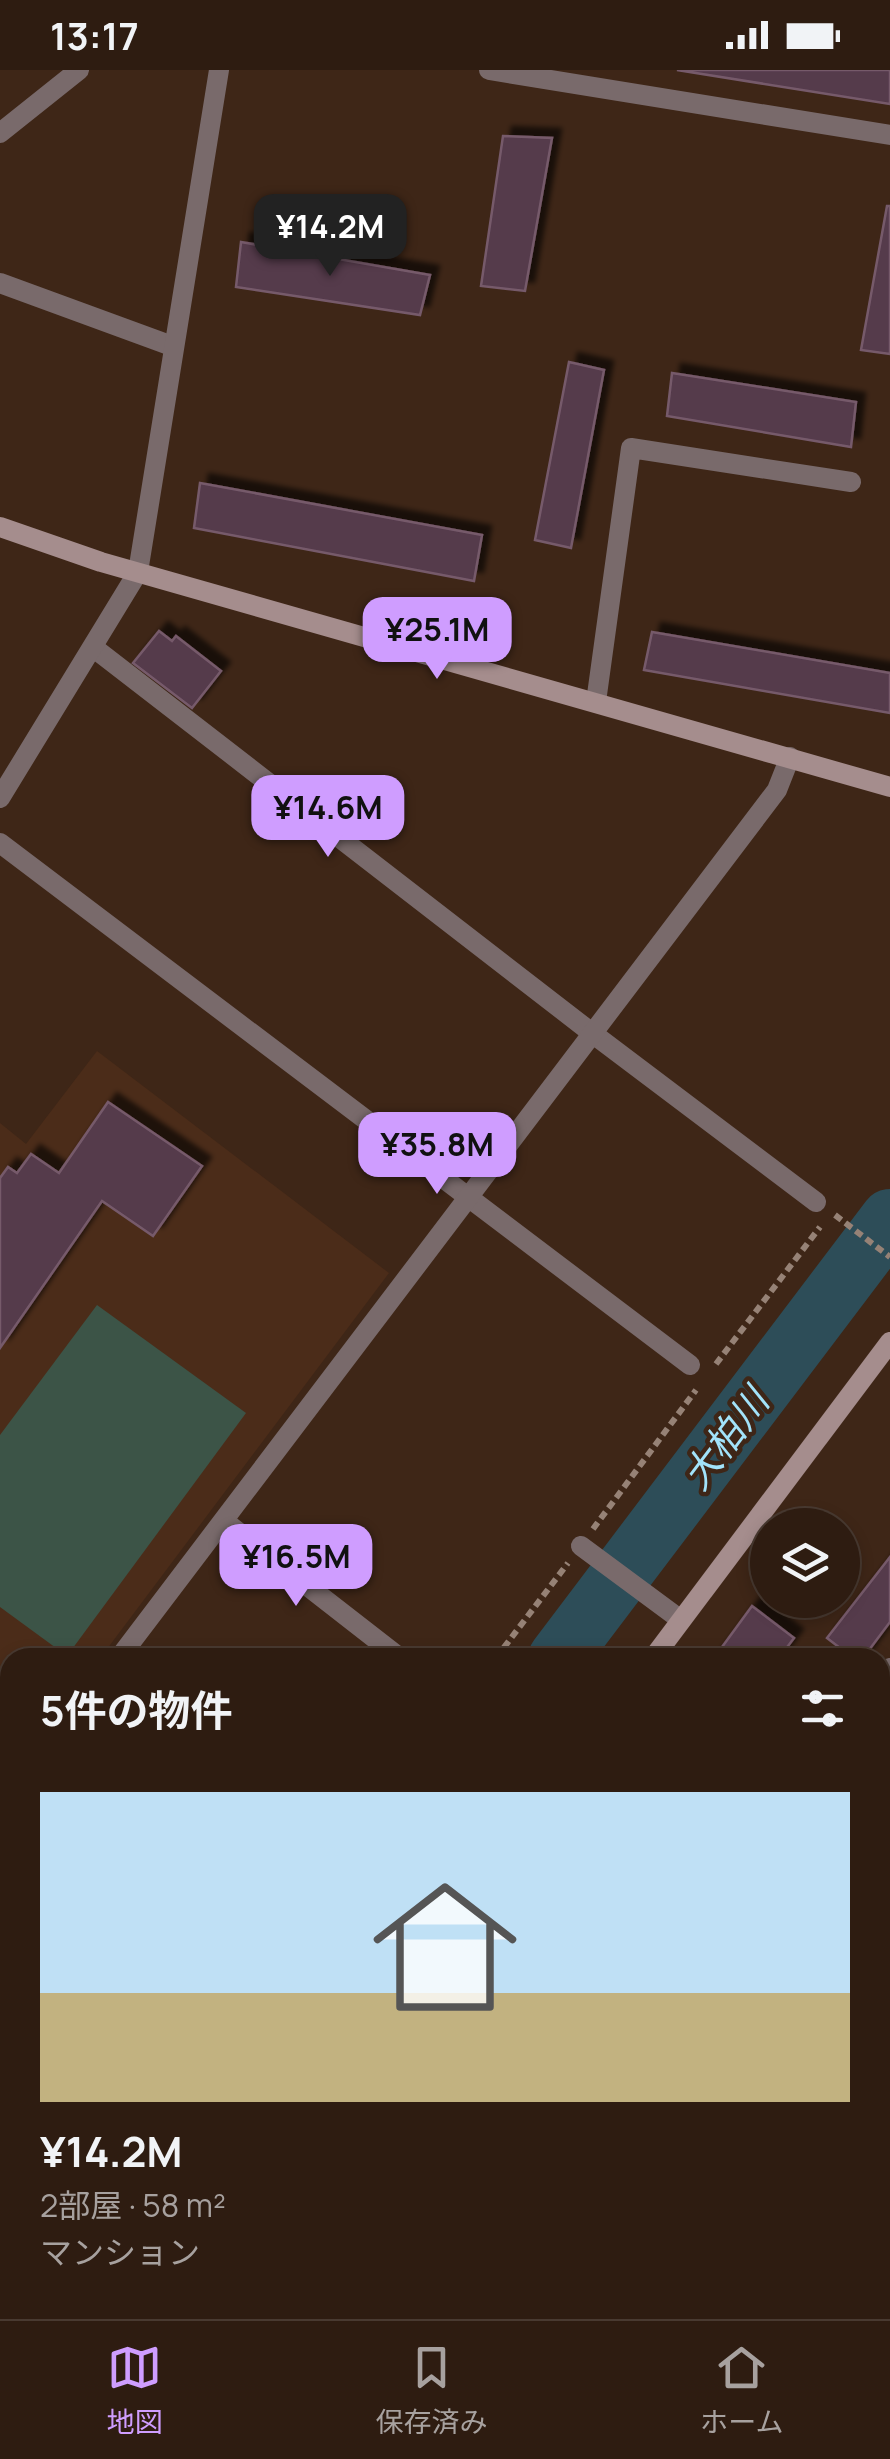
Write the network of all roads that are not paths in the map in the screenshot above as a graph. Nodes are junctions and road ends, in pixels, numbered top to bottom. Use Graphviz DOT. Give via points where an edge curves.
graph roads {
  1 [pos="79,70"];
  2 [pos="219,70"];
  3 [pos="488,70"];
  4 [pos="0,133"];
  5 [pos="890,135"];
  6 [pos="0,283"];
  7 [pos="172,346"];
  8 [pos="850,482"];
  9 [pos="0,527"];
  10 [pos="138,572"];
  11 [pos="94,648"];
  12 [pos="596,702"];
  13 [pos="790,757"];
  14 [pos="890,787"];
  15 [pos="2,792"];
  16 [pos="0,843"];
  17 [pos="592,1033"];
  18 [pos="468,1197"];
  19 [pos="824,1207"];
  20 [pos="888,1348"];
  21 [pos="690,1365"];
  22 [pos="224,1521"];
  23 [pos="581,1546"];
  24 [pos="681,1620"];
  25 [pos="127,1648"];
  26 [pos="387,1648"];
  27 [pos="660,1648"];
  1 -- 4 [label="street"];
  2 -- 7 [label="street"];
  3 -- 5 [label="street"];
  6 -- 7 [label="street"];
  7 -- 10 [label="street"];
  8 -- 12 [label="street" via="631,448"];
  9 -- 10 [label="street"];
  10 -- 11 [label="street"];
  10 -- 12 [label="street"];
  11 -- 15 [label="street"];
  11 -- 17 [label="street"];
  12 -- 13 [label="street"];
  13 -- 14 [label="street"];
  13 -- 17 [label="street" via="778,790"];
  16 -- 18 [label="street"];
  17 -- 18 [label="street"];
  17 -- 19 [label="street"];
  18 -- 21 [label="street"];
  18 -- 22 [label="street"];
  20 -- 24 [label="street"];
  22 -- 25 [label="street"];
  22 -- 26 [label="street"];
  23 -- 24 [label="street"];
  24 -- 27 [label="street"];
}
